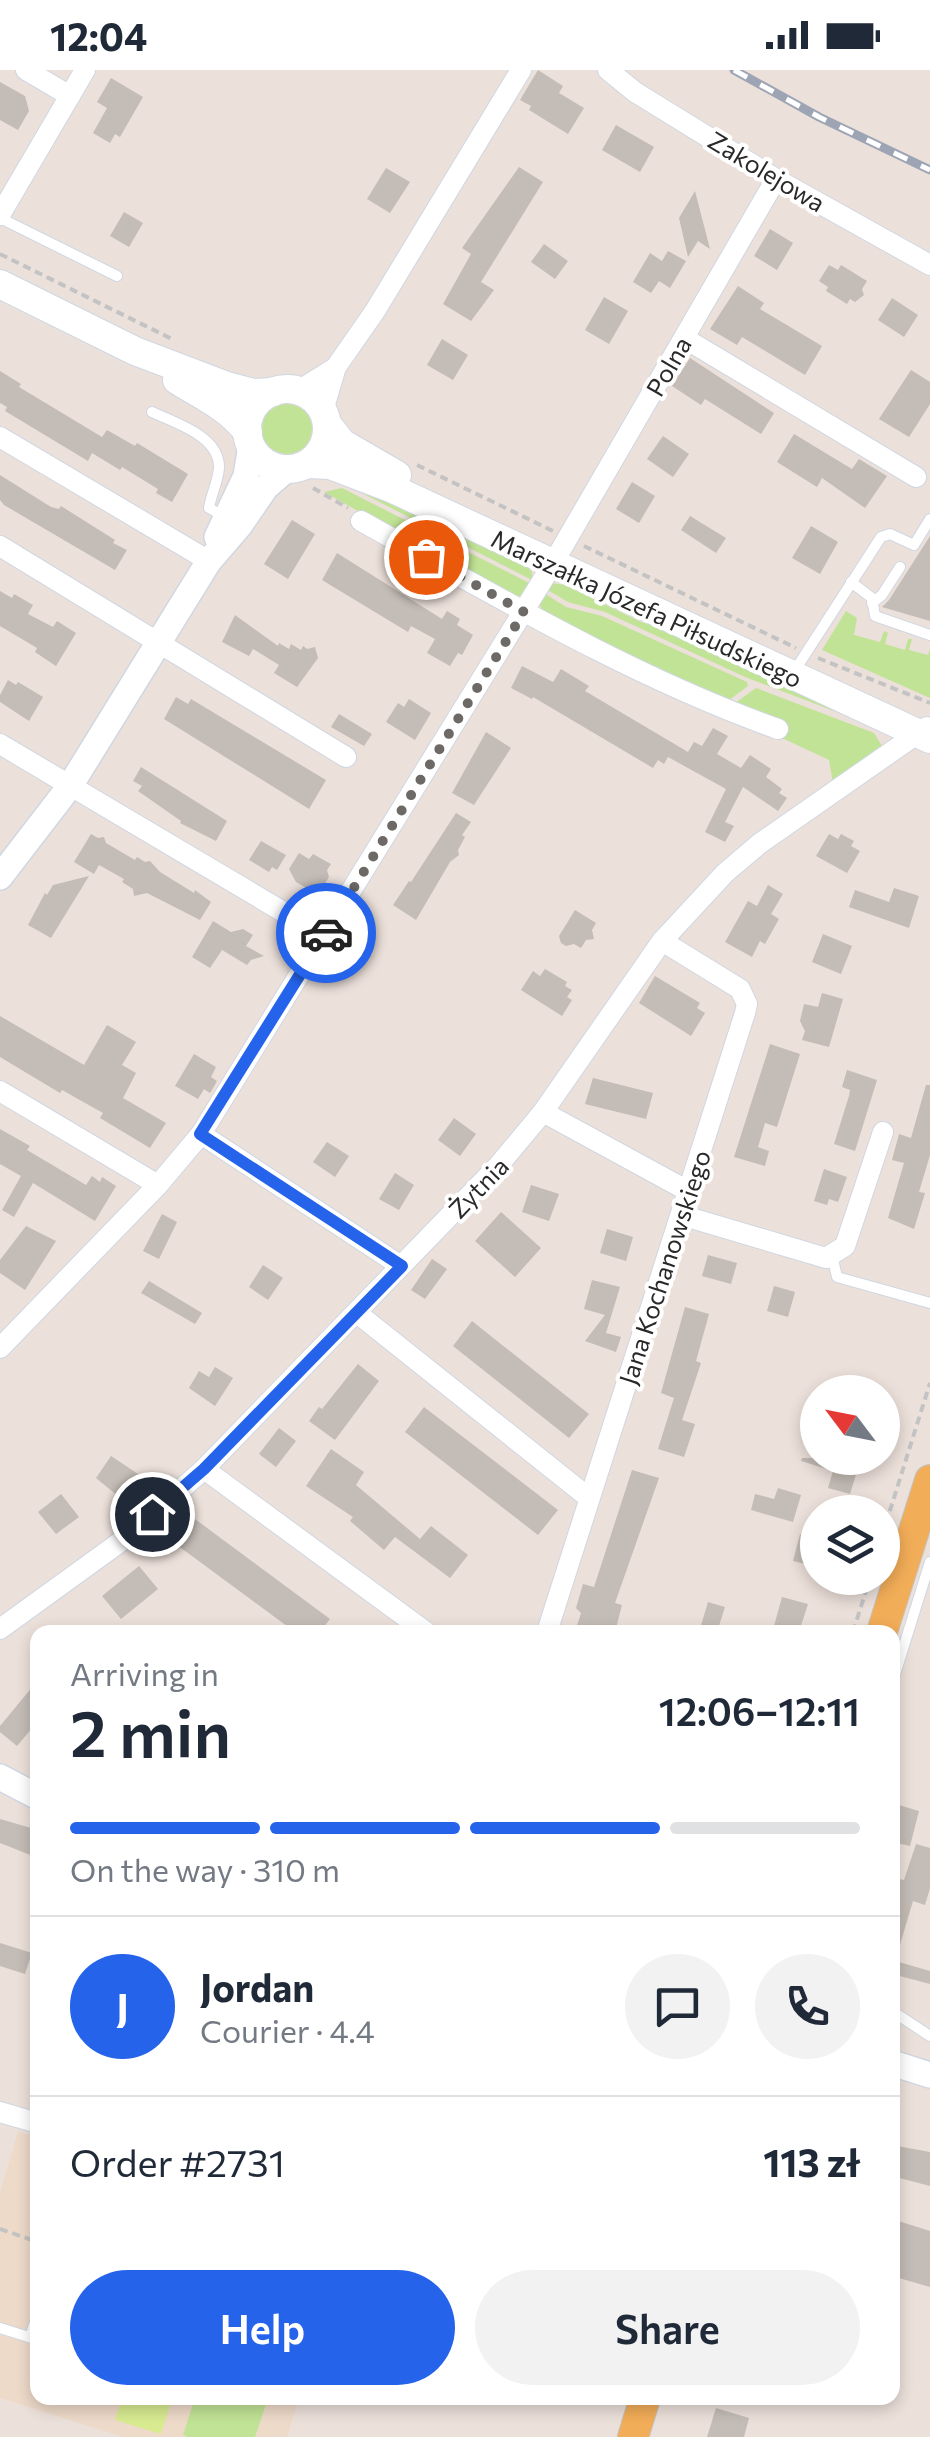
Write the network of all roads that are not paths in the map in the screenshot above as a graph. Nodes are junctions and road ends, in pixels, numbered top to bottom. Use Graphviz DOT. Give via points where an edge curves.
graph roads {
  1 [pos="26,70"];
  2 [pos="85,70"];
  3 [pos="521,70"];
  4 [pos="608,70"];
  5 [pos="70,96"];
  6 [pos="776,179"];
  7 [pos="0,217"];
  8 [pos="930,264"];
  9 [pos="117,276"];
  10 [pos="0,284"];
  11 [pos="684,338"];
  12 [pos="135,351"];
  13 [pos="336,367"];
  14 [pos="285,391"];
  15 [pos="152,412"];
  16 [pos="325,418"];
  17 [pos="0,437"];
  18 [pos="249,439"];
  19 [pos="302,474"];
  20 [pos="916,477"];
  21 [pos="226,518"];
  22 [pos="930,519"];
  23 [pos="361,521"];
  24 [pos="0,546"];
  25 [pos="560,552"];
  26 [pos="209,561"];
  27 [pos="900,567"];
  28 [pos="851,582"];
  29 [pos="872,602"];
  30 [pos="524,612"];
  31 [pos="930,634"];
  32 [pos="160,642"];
  33 [pos="801,660"];
  34 [pos="778,729"];
  35 [pos="927,729"];
  36 [pos="0,744"];
  37 [pos="346,757"];
  38 [pos="70,786"];
  39 [pos="0,877"];
  40 [pos="324,936"];
  41 [pos="662,941"];
  42 [pos="0,1090"];
  43 [pos="543,1112"];
  44 [pos="883,1132"];
  45 [pos="200,1134"];
  46 [pos="158,1184"];
  47 [pos="688,1191"];
  48 [pos="681,1215"];
  49 [pos="832,1254"];
  50 [pos="402,1266"];
  51 [pos="930,1304"];
  52 [pos="357,1313"];
  53 [pos="5,1336"];
  54 [pos="204,1469"];
  55 [pos="930,1480"];
  56 [pos="590,1498"];
  57 [pos="930,1562"];
  58 [pos="416,1625"];
  59 [pos="548,1625"];
  60 [pos="884,1625"];
  61 [pos="0,1629"];
  62 [pos="900,1658"];
  63 [pos="0,1777"];
  64 [pos="30,1793"];
  65 [pos="900,2016"];
  66 [pos="930,2036"];
  67 [pos="900,2065"];
  68 [pos="930,2074"];
  69 [pos="0,2112"];
  70 [pos="30,2121"];
  71 [pos="0,2328"];
  72 [pos="30,2337"];
  73 [pos="643,2405"];
  74 [pos="633,2437"];
  1 -- 5 [label="street"];
  2 -- 5 [label="street"];
  3 -- 13 [label="street"];
  4 -- 6 [label="street, Zakolejowa"];
  5 -- 7 [label="street"];
  6 -- 8 [label="street, Zakolejowa"];
  6 -- 11 [label="street, Polna"];
  7 -- 9 [label="lane"];
  10 -- 12 [label="main road"];
  11 -- 20 [label="street"];
  11 -- 25 [label="street, Polna"];
  12 -- 14 [label="main road" via="226,386"];
  12 -- 18 [label="main road" via="218,404"];
  13 -- 14 [label="street"];
  13 -- 16 [label="street"];
  14 -- 16 [label="main road" via="308,395"];
  14 -- 18 [label="main road" via="254,408"];
  15 -- 21 [label="lane" via="213,448 219,468 209,508"];
  16 -- 19 [label="main road" via="323,447"];
  16 -- 25 [label="main road, Marszałka Józefa Piłsudskiego" via="335,437 358,453"];
  17 -- 26 [label="street"];
  18 -- 19 [label="main road" via="266,462"];
  18 -- 21 [label="street" via="246,476"];
  19 -- 25 [label="main road, Marszałka Józefa Piłsudskiego" via="330,465"];
  19 -- 26 [label="street" via="262,491"];
  21 -- 26 [label="street"];
  22 -- 28 [label="lane" via="914,544 890,534 880,538"];
  23 -- 30 [label="street"];
  24 -- 32 [label="street"];
  25 -- 30 [label="street, Polna"];
  25 -- 33 [label="main road, Marszałka Józefa Piłsudskiego"];
  25 -- 35 [label="main road, Marszałka Józefa Piłsudskiego"];
  26 -- 32 [label="street"];
  27 -- 29 [label="lane"];
  28 -- 29 [label="lane"];
  28 -- 33 [label="lane"];
  29 -- 31 [label="lane" via="875,616"];
  30 -- 34 [label="street"];
  30 -- 40 [label="street, Polna"];
  32 -- 37 [label="street"];
  32 -- 38 [label="street"];
  33 -- 35 [label="main road, Marszałka Józefa Piłsudskiego"];
  35 -- 41 [label="street, Żytnia" via="759,844"];
  36 -- 38 [label="street"];
  38 -- 39 [label="street"];
  38 -- 40 [label="street"];
  40 -- 45 [label="street, Polna"];
  41 -- 43 [label="street, Żytnia"];
  41 -- 47 [label="street, Jana Kochanowskiego" via="735,985 747,1004"];
  42 -- 46 [label="street"];
  43 -- 47 [label="street"];
  43 -- 50 [label="street, Żytnia"];
  44 -- 49 [label="street" via="845,1246"];
  45 -- 46 [label="street, Polna"];
  45 -- 50 [label="street"];
  46 -- 53 [label="street, Polna"];
  47 -- 48 [label="street, Jana Kochanowskiego"];
  48 -- 49 [label="street" via="826,1258"];
  48 -- 56 [label="street, Jana Kochanowskiego"];
  49 -- 51 [label="lane" via="838,1277"];
  50 -- 52 [label="street, Żytnia"];
  52 -- 54 [label="street, Żytnia"];
  52 -- 56 [label="street"];
  54 -- 58 [label="street"];
  54 -- 61 [label="street, Żytnia" via="114,1546"];
  55 -- 60 [label="main road"];
  56 -- 59 [label="street, Jana Kochanowskiego"];
  57 -- 62 [label="lane"];
  63 -- 64 [label="street"];
  65 -- 66 [label="lane"];
  67 -- 68 [label="street"];
  69 -- 70 [label="street"];
  71 -- 72 [label="lane"];
  73 -- 74 [label="main road"];
}
